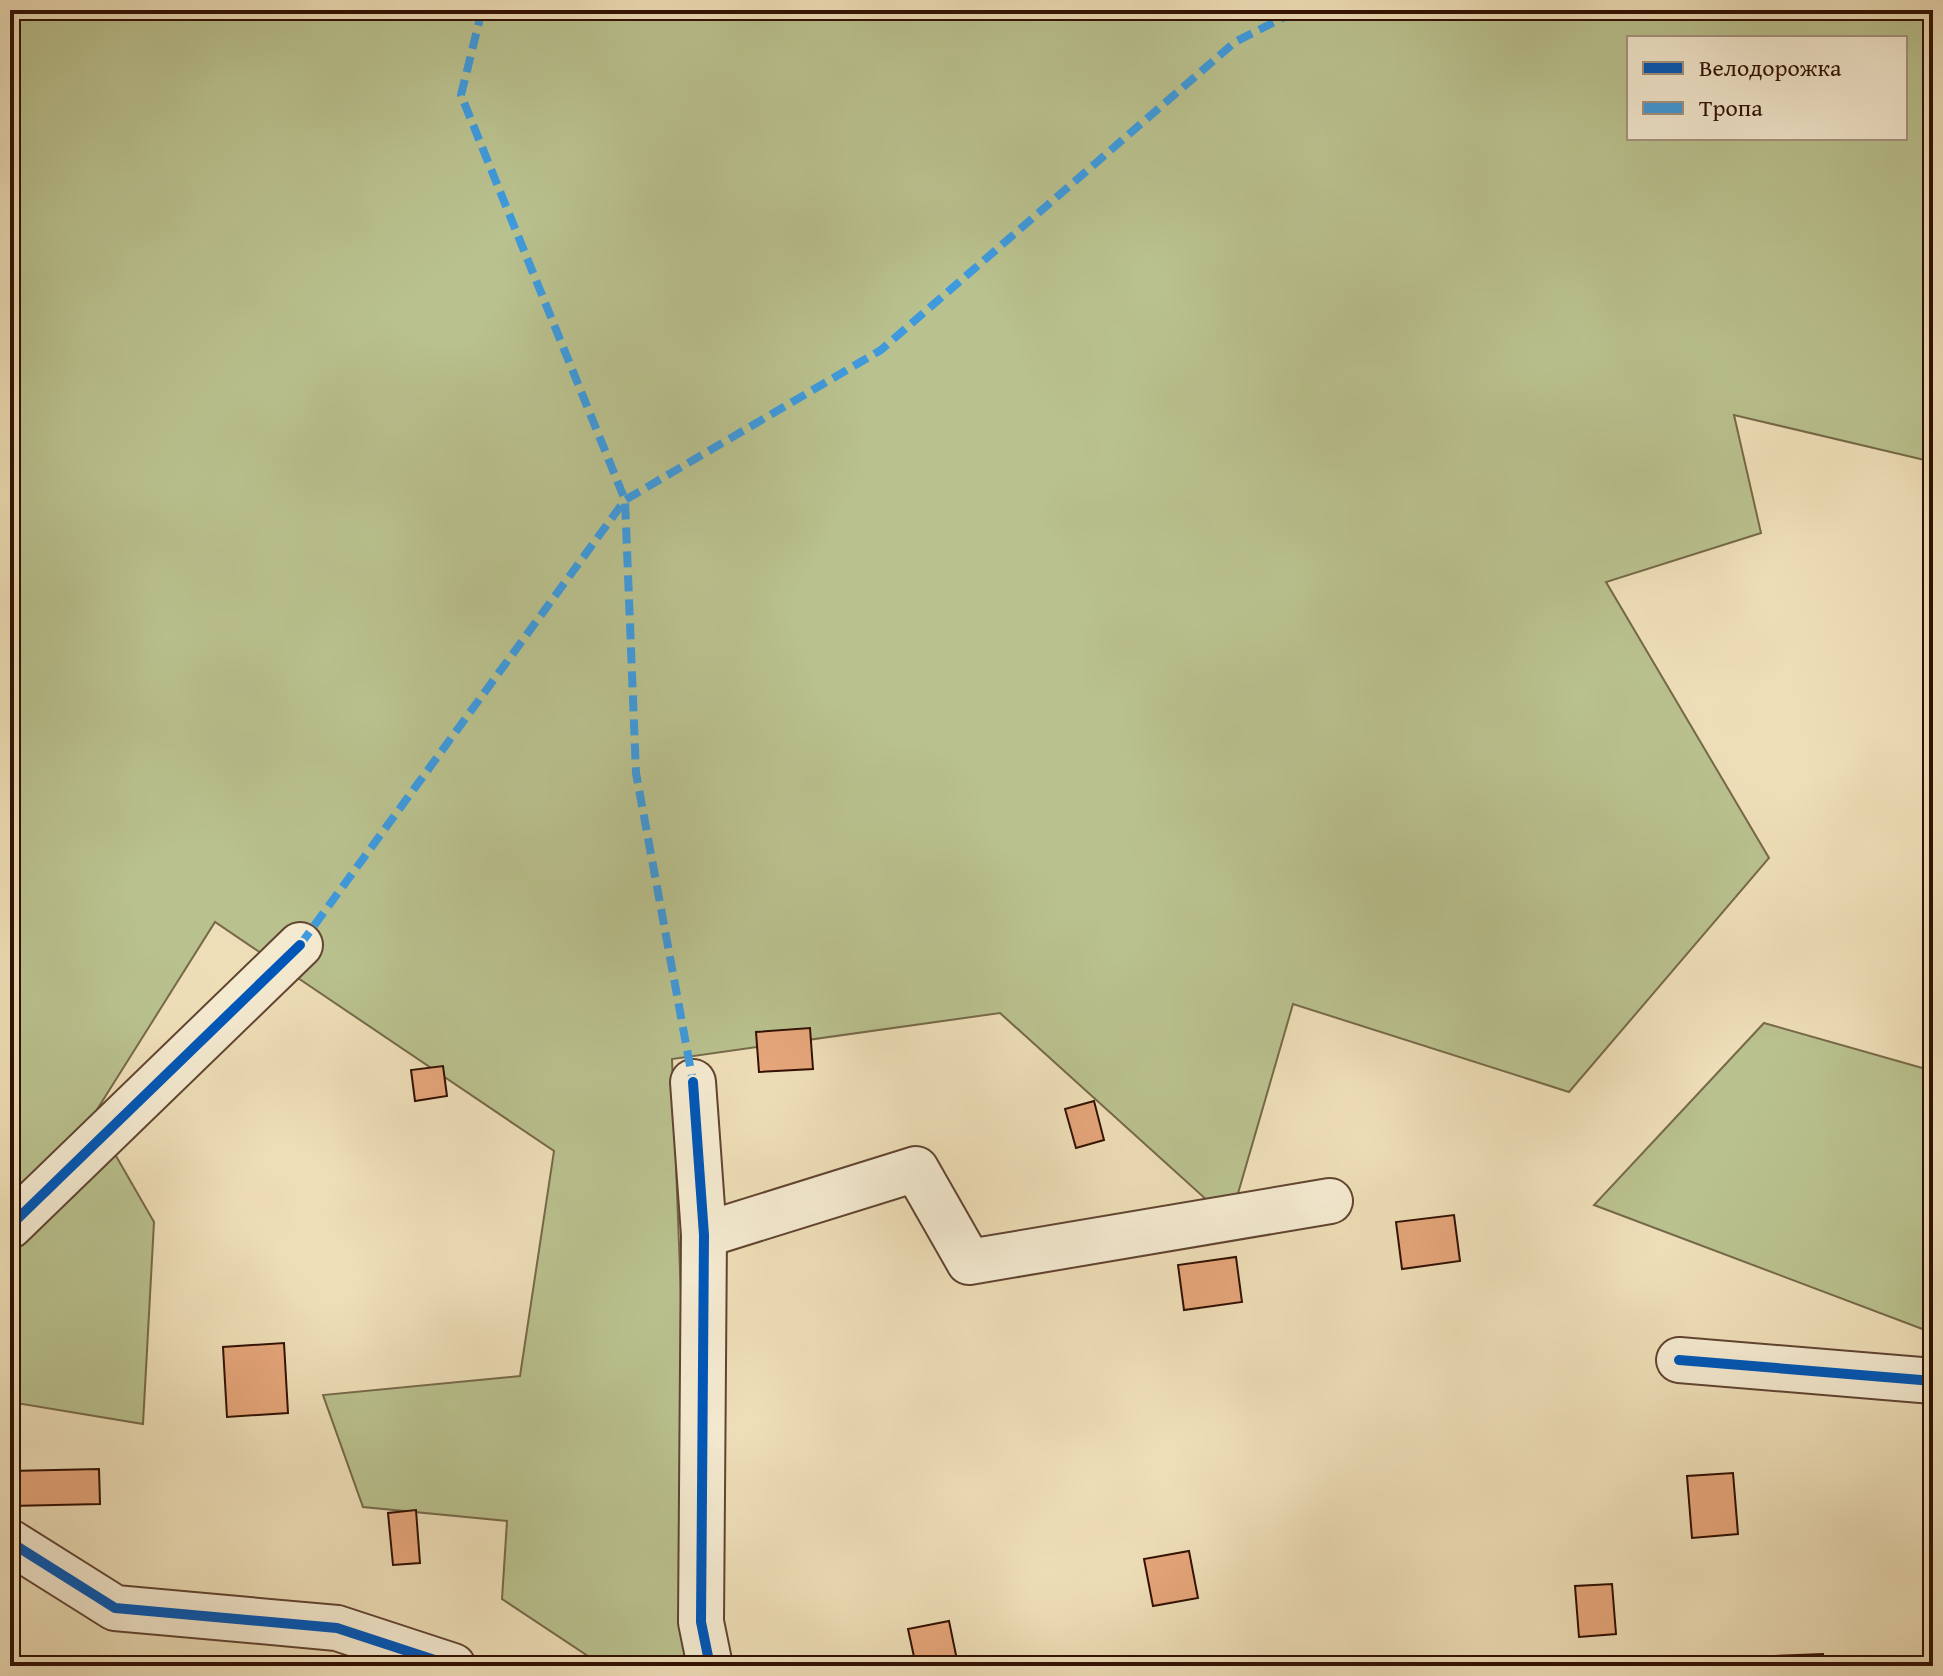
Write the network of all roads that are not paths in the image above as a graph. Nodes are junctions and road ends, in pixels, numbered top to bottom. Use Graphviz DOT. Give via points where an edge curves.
graph roads {
  1 [pos="300,945"];
  2 [pos="693,1082"];
  3 [pos="1330,1201"];
  4 [pos="10,1226"];
  5 [pos="704,1235"];
  6 [pos="1679,1360"];
  7 [pos="1933,1381"];
  8 [pos="10,1542"];
  9 [pos="453,1666"];
  10 [pos="710,1666"];
  1 -- 4 [label="street"];
  2 -- 5 [label="street"];
  3 -- 5 [label="street" via="969,1262 916,1169"];
  5 -- 10 [label="street" via="701,1622"];
  6 -- 7 [label="street"];
  8 -- 9 [label="street" via="115,1608 337,1628"];
}
